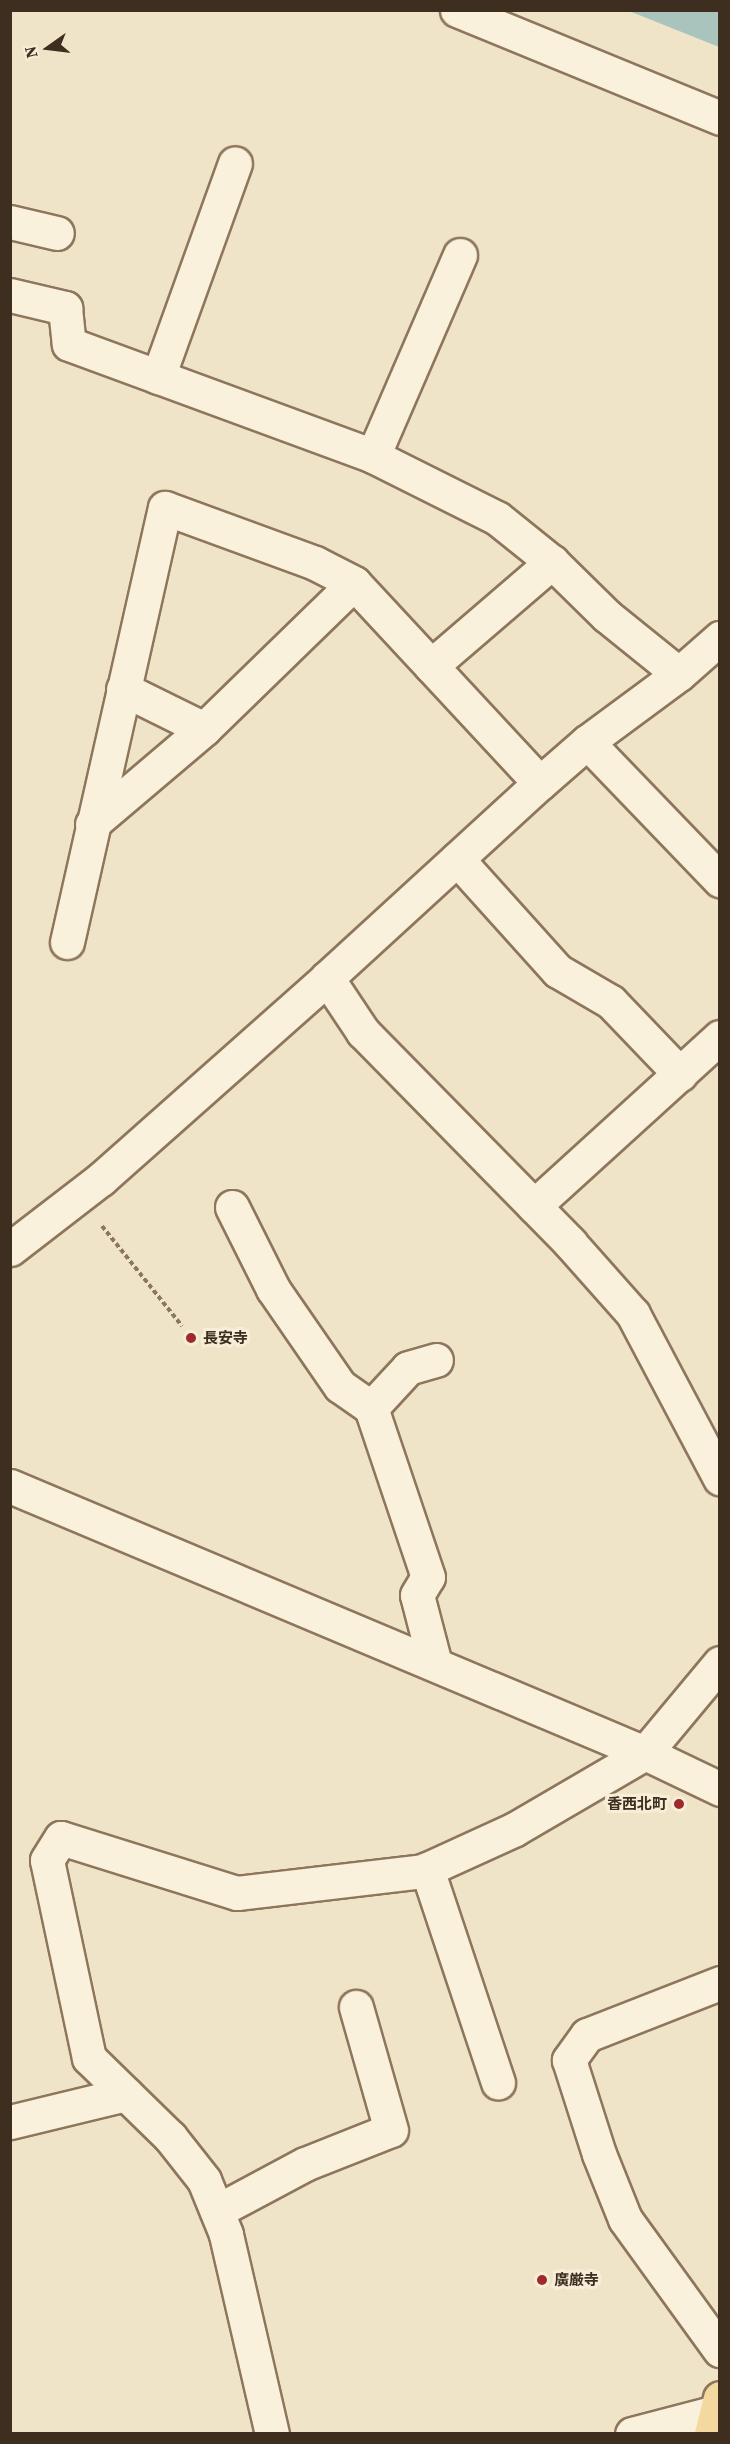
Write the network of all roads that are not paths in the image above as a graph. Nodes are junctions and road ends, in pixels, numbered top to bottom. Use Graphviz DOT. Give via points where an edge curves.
graph roads {
  1 [pos="458,10"];
  2 [pos="720,118"];
  3 [pos="235,163"];
  4 [pos="10,222"];
  5 [pos="57,233"];
  6 [pos="460,255"];
  7 [pos="10,295"];
  8 [pos="158,377"];
  9 [pos="373,456"];
  10 [pos="552,562"];
  11 [pos="354,583"];
  12 [pos="720,638"];
  13 [pos="431,666"];
  14 [pos="679,674"];
  15 [pos="123,689"];
  16 [pos="204,729"];
  17 [pos="587,742"];
  18 [pos="540,783"];
  19 [pos="92,824"];
  20 [pos="457,859"];
  21 [pos="720,880"];
  22 [pos="67,942"];
  23 [pos="327,978"];
  24 [pos="720,1037"];
  25 [pos="680,1074"];
  26 [pos="534,1206"];
  27 [pos="232,1207"];
  28 [pos="10,1249"];
  29 [pos="436,1360"];
  30 [pos="370,1408"];
  31 [pos="720,1478"];
  32 [pos="10,1486"];
  33 [pos="435,1664"];
  34 [pos="720,1664"];
  35 [pos="645,1753"];
  36 [pos="720,1789"];
  37 [pos="427,1869"];
  38 [pos="720,1983"];
  39 [pos="356,2007"];
  40 [pos="498,2082"];
  41 [pos="126,2094"];
  42 [pos="10,2122"];
  43 [pos="217,2211"];
  44 [pos="720,2350"];
  45 [pos="716,2414"];
  46 [pos="272,2433"];
  47 [pos="632,2433"];
  1 -- 2 [label="street"];
  3 -- 8 [label="street"];
  4 -- 5 [label="street"];
  6 -- 9 [label="street"];
  7 -- 8 [label="street" via="65,308 69,344"];
  8 -- 9 [label="street"];
  9 -- 10 [label="street" via="497,518"];
  10 -- 13 [label="street"];
  10 -- 14 [label="street" via="607,616"];
  11 -- 13 [label="street"];
  11 -- 15 [label="street" via="315,563 165,508"];
  11 -- 16 [label="street"];
  12 -- 14 [label="street"];
  13 -- 18 [label="street"];
  14 -- 17 [label="street"];
  15 -- 16 [label="street"];
  15 -- 19 [label="street"];
  16 -- 19 [label="street"];
  17 -- 18 [label="street"];
  17 -- 21 [label="street"];
  18 -- 20 [label="street"];
  19 -- 22 [label="street"];
  20 -- 23 [label="street"];
  20 -- 25 [label="street" via="558,971 611,1002"];
  23 -- 26 [label="street" via="363,1032"];
  23 -- 28 [label="street" via="101,1179"];
  24 -- 25 [label="street"];
  25 -- 26 [label="street"];
  26 -- 31 [label="street" via="633,1314"];
  27 -- 30 [label="street" via="273,1289 340,1386"];
  29 -- 30 [label="street" via="408,1368"];
  30 -- 33 [label="street" via="428,1577 417,1595"];
  32 -- 33 [label="street"];
  33 -- 35 [label="street"];
  34 -- 35 [label="street"];
  35 -- 36 [label="street"];
  35 -- 37 [label="street" via="515,1829"];
  37 -- 40 [label="street"];
  37 -- 41 [label="street" via="237,1893 61,1838 47,1860 89,2058"];
  38 -- 44 [label="street" via="587,2035 569,2060 624,2218"];
  39 -- 43 [label="street" via="391,2130 305,2164"];
  41 -- 42 [label="street"];
  41 -- 43 [label="street" via="170,2137 204,2180"];
  43 -- 46 [label="street" via="226,2234"];
  45 -- 47 [label="street"];
}
